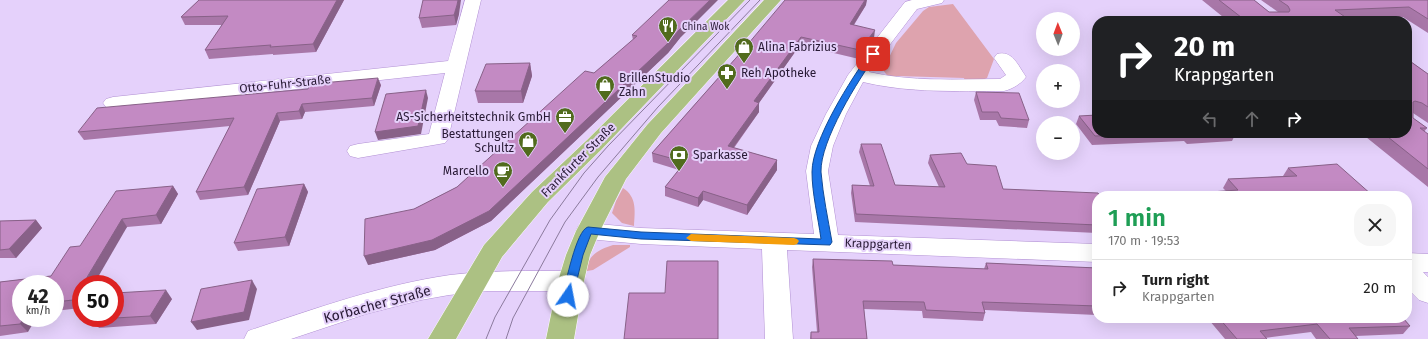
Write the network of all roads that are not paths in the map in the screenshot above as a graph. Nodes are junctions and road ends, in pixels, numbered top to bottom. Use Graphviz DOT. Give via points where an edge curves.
graph roads {
  1 [pos="473,0"];
  2 [pos="737,0"];
  3 [pos="773,0"];
  4 [pos="936,0"];
  5 [pos="1002,58"];
  6 [pos="457,66"];
  7 [pos="857,75"];
  8 [pos="113,103"];
  9 [pos="358,151"];
  10 [pos="588,230"];
  11 [pos="774,241"];
  12 [pos="827,242"];
  13 [pos="1092,253"];
  14 [pos="1412,262"];
  15 [pos="1428,263"];
  16 [pos="1412,277"];
  17 [pos="571,281"];
  18 [pos="476,282"];
  19 [pos="1428,293"];
  20 [pos="258,339"];
  21 [pos="442,339"];
  22 [pos="560,339"];
  23 [pos="779,339"];
  1 -- 6 [label="street"];
  2 -- 18 [label="main road, Frankfurter Straße" via="540,197 493,251"];
  3 -- 10 [label="main road" via="654,129 616,177"];
  4 -- 7 [label="street" via="911,4"];
  5 -- 7 [label="street" via="1017,77 1004,85 915,84 886,82"];
  6 -- 8 [label="street, Otto-Fuhr-Straße"];
  6 -- 9 [label="street" via="438,138"];
  7 -- 12 [label="street" via="822,146 817,171"];
  10 -- 11 [label="street, Krappgarten" via="633,235"];
  10 -- 17 [label="main road"];
  11 -- 12 [label="street, Krappgarten"];
  11 -- 23 [label="street"];
  12 -- 13 [label="street, Krappgarten"];
  14 -- 15 [label="street"];
  16 -- 19 [label="street"];
  17 -- 18 [label="street, Korbacher Straße"];
  17 -- 22 [label="main road"];
  18 -- 20 [label="street, Korbacher Straße" via="396,296"];
  18 -- 21 [label="main road, Frankfurter Straße"];
}
